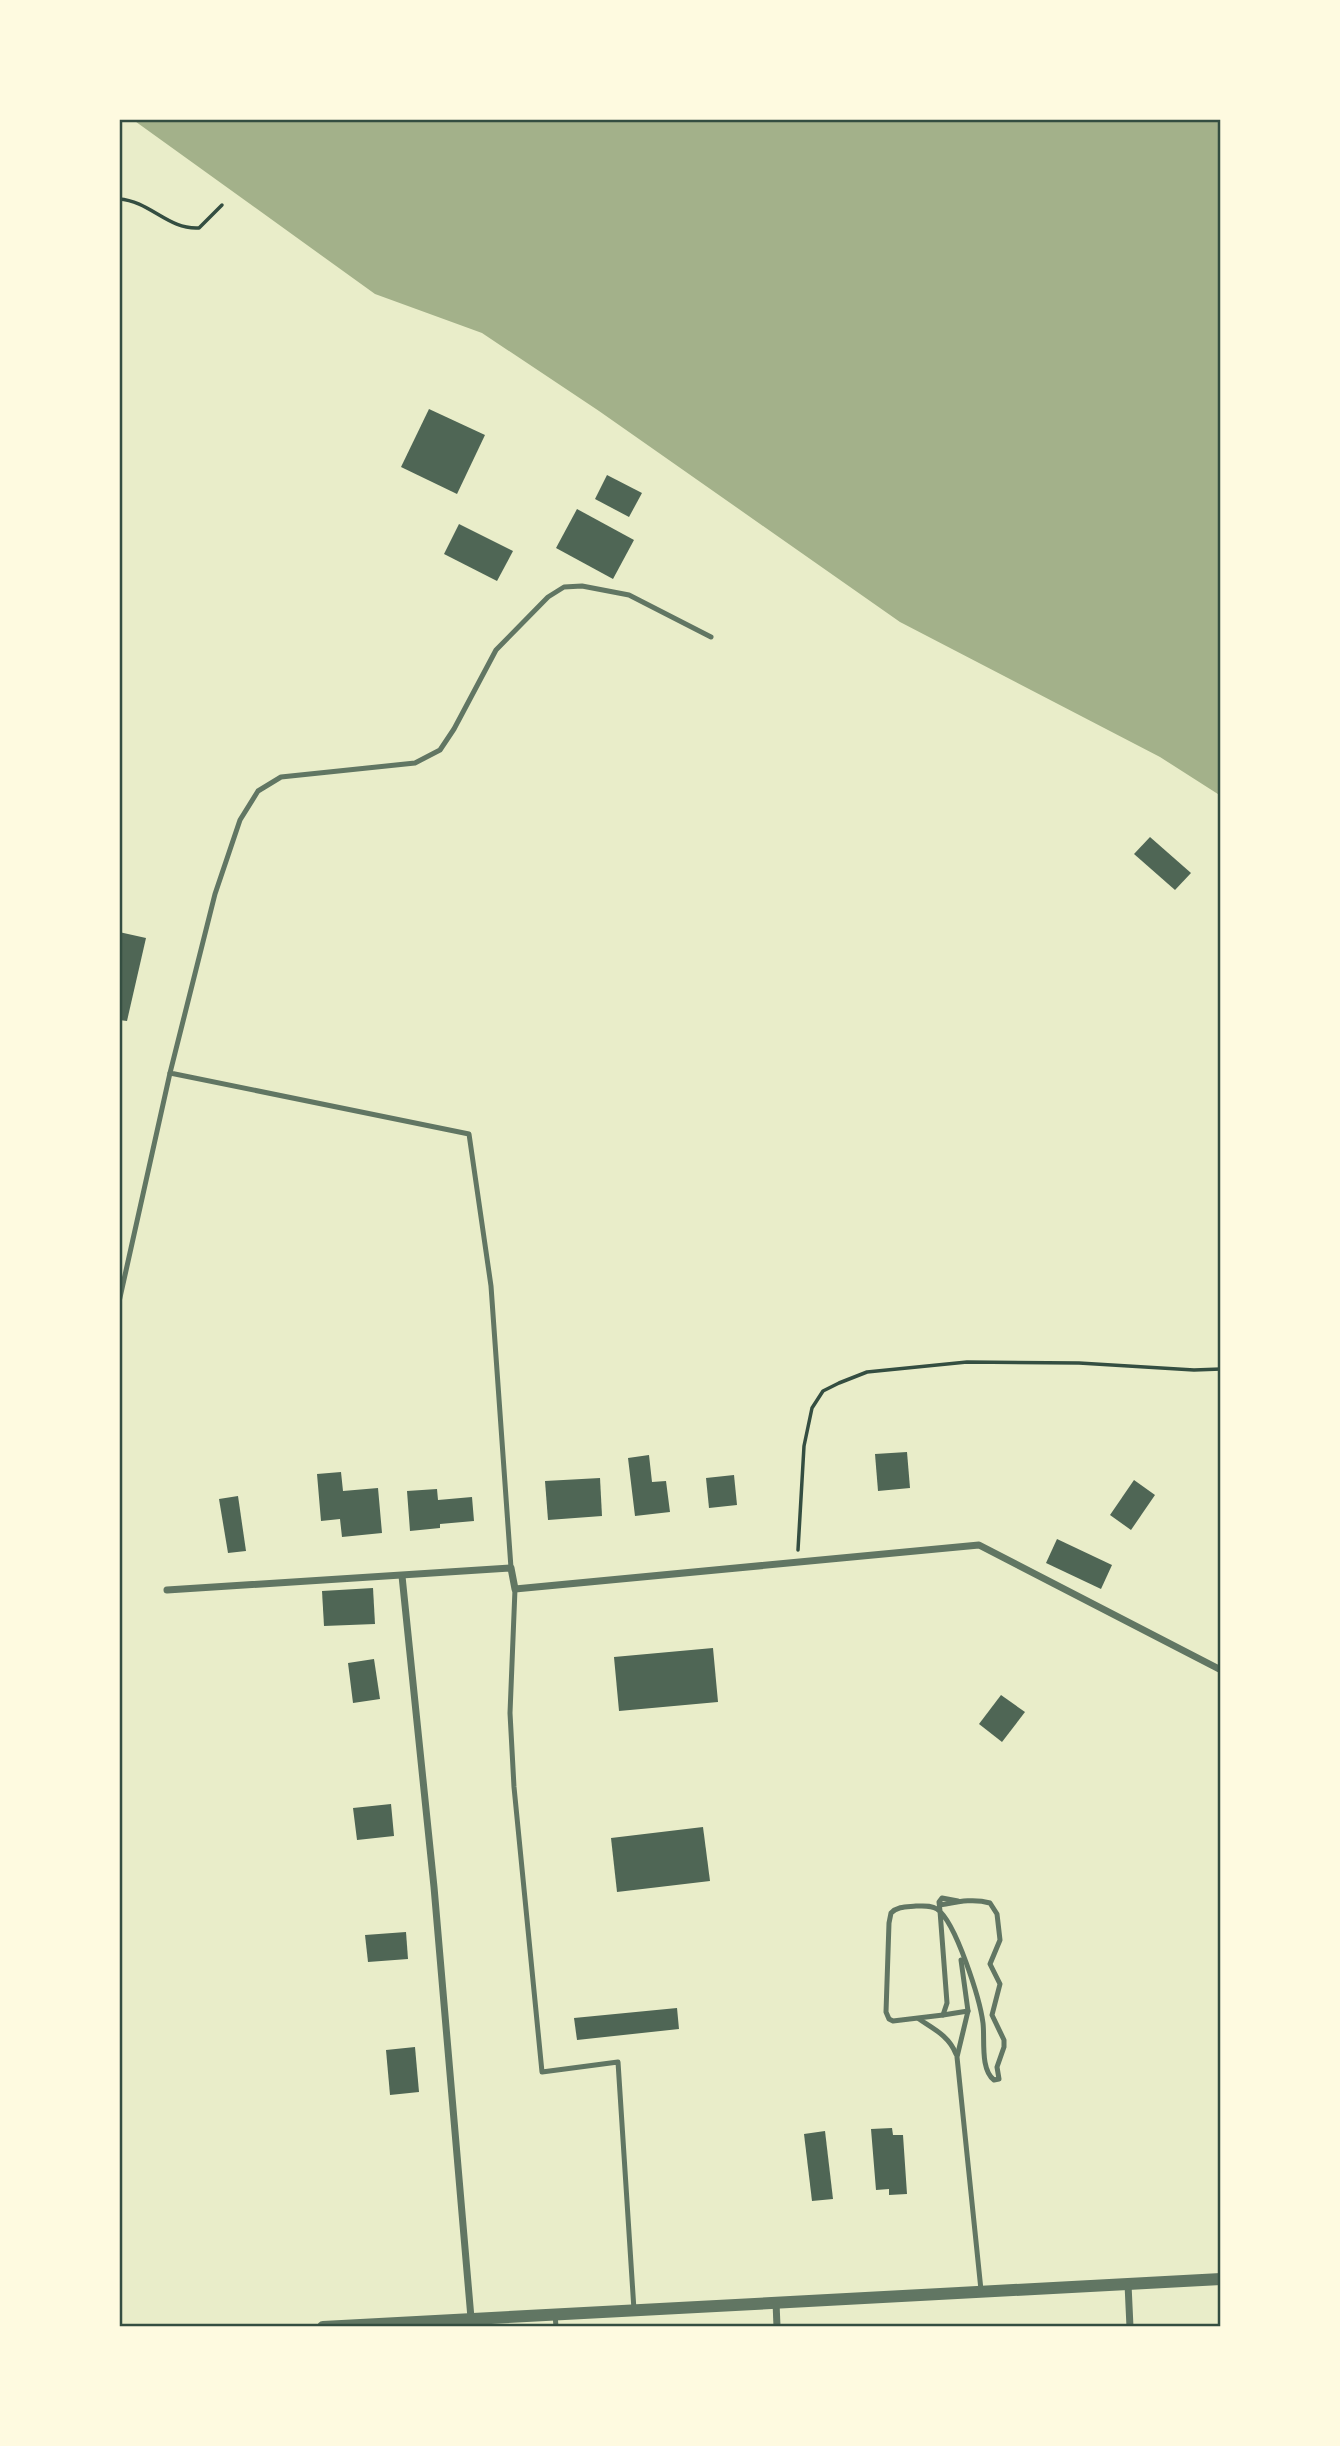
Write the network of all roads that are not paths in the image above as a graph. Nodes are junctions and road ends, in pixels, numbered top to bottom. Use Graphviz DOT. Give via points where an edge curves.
graph roads {
  1 [pos="711,637"];
  2 [pos="170,1073"];
  3 [pos="119,1302"];
  4 [pos="511,1568"];
  5 [pos="402,1576"];
  6 [pos="514,1589"];
  7 [pos="167,1590"];
  8 [pos="1221,1670"];
  9 [pos="940,1908"];
  10 [pos="960,1952"];
  11 [pos="968,2011"];
  12 [pos="943,2015"];
  13 [pos="919,2019"];
  14 [pos="957,2057"];
  15 [pos="1221,2279"];
  16 [pos="1128,2284"];
  17 [pos="981,2293"];
  18 [pos="776,2302"];
  19 [pos="634,2310"];
  20 [pos="471,2318"];
  21 [pos="556,2320"];
  22 [pos="323,2327"];
  23 [pos="777,2327"];
  24 [pos="1130,2327"];
  1 -- 2 [label="lane" via="629,595 564,587 495,650 440,750 415,763 281,777 258,791 240,820 215,894"];
  2 -- 3 [label="lane"];
  2 -- 4 [label="lane" via="469,1134 491,1286"];
  4 -- 5 [label="street"];
  4 -- 6 [label="street"];
  5 -- 7 [label="street"];
  5 -- 20 [label="street"];
  6 -- 8 [label="street" via="979,1545"];
  6 -- 19 [label="lane" via="510,1713 514,1787 542,2072 618,2062"];
  9 -- 10 [label="lane"];
  9 -- 10 [label="lane" via="942,1898 976,1900 990,1903 997,1914 1000,1940 990,1964 1000,1984 992,2015 1004,2040 997,2067 999,2079 987,2073 979,2002"];
  9 -- 12 [label="lane" via="947,2003"];
  9 -- 13 [label="lane" via="895,1909 889,1923 888,2016 893,2021"];
  10 -- 11 [label="lane"];
  11 -- 12 [label="lane"];
  11 -- 14 [label="lane"];
  12 -- 13 [label="lane"];
  13 -- 14 [label="lane" via="951,2042"];
  14 -- 17 [label="lane"];
  15 -- 16 [label="street"];
  16 -- 17 [label="street"];
  16 -- 24 [label="street"];
  17 -- 18 [label="street"];
  18 -- 19 [label="street"];
  18 -- 23 [label="street"];
  19 -- 21 [label="street"];
  20 -- 21 [label="street"];
  20 -- 22 [label="street"];
}
